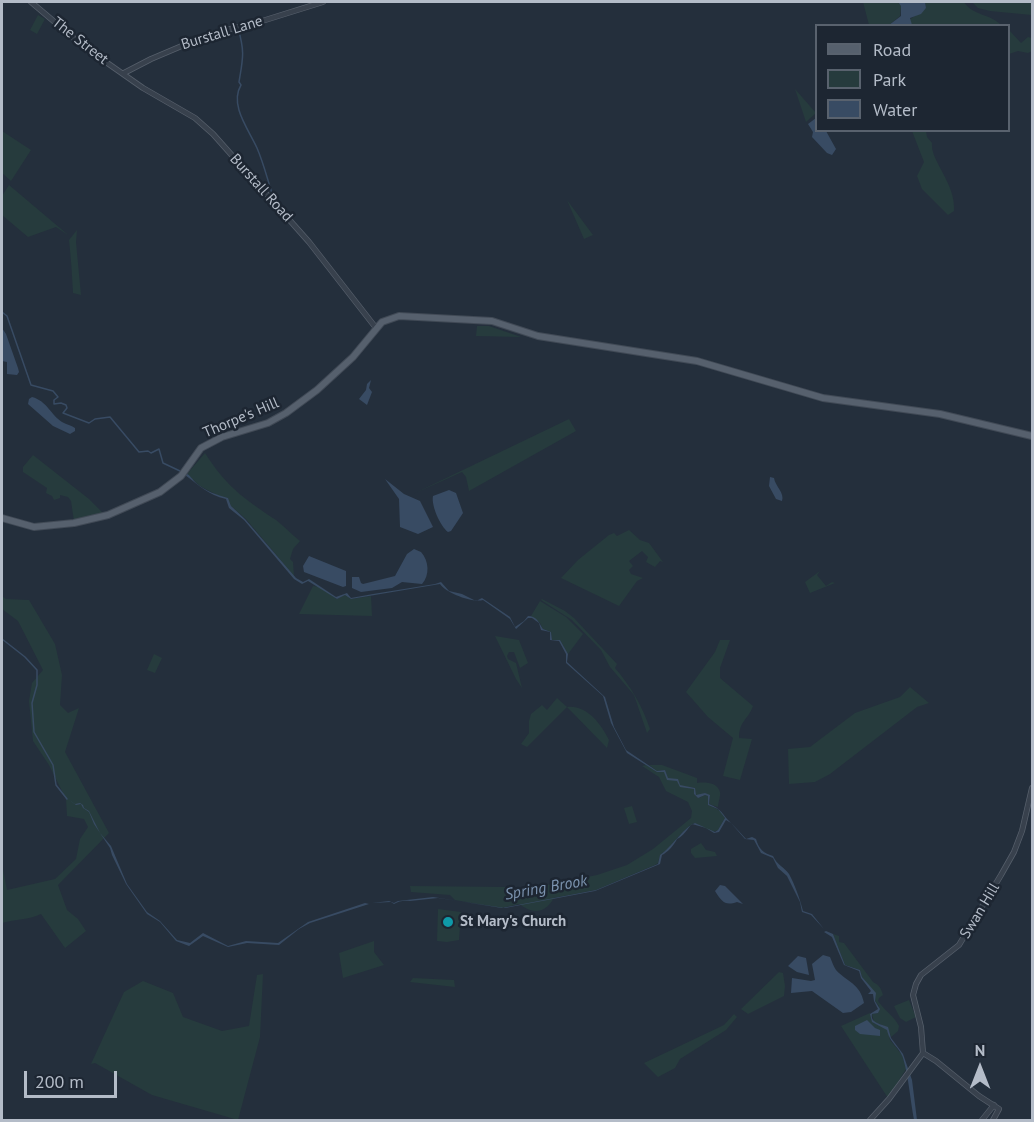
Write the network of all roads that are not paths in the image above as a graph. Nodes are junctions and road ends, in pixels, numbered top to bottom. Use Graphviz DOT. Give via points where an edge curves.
graph roads {
  1 [pos="31,2"];
  2 [pos="323,2"];
  3 [pos="124,73"];
  4 [pos="376,328"];
  5 [pos="1032,436"];
  6 [pos="2,518"];
  7 [pos="1032,788"];
  8 [pos="923,1053"];
  9 [pos="994,1105"];
  10 [pos="870,1120"];
  11 [pos="982,1120"];
  12 [pos="993,1120"];
  1 -- 3 [label="street, The Street" via="83,46"];
  2 -- 3 [label="street, Burstall Lane" via="210,34"];
  3 -- 4 [label="street, Burstall Road" via="195,118 213,134 309,242"];
  4 -- 5 [label="main road" via="393,318 419,316 492,321 534,335 680,358 823,398 925,411"];
  4 -- 6 [label="main road, Thorpe's Hill" via="353,357 303,401 268,423 208,443 163,491 108,515 83,521 36,527"];
  7 -- 8 [label="street, Swan Hill" via="1022,831 1001,875 959,945 921,975 916,984 913,995"];
  8 -- 9 [label="street"];
  8 -- 10 [label="street"];
  9 -- 11 [label="street"];
  9 -- 12 [label="street" via="999,1109"];
}
